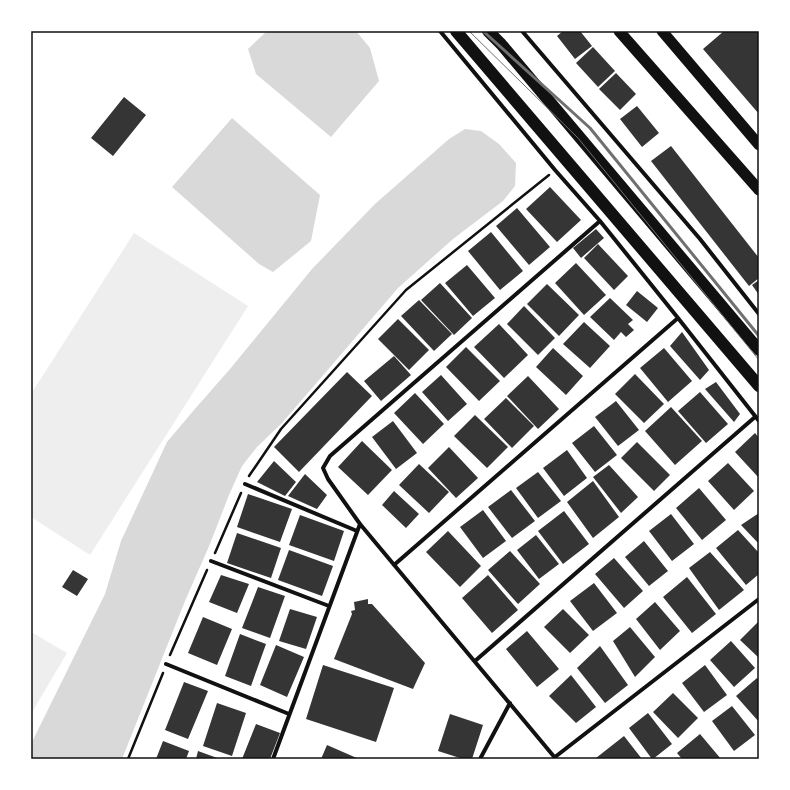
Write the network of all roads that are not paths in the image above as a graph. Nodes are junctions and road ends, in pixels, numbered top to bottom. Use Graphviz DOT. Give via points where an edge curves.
graph roads {
  1 [pos="440,31"];
  2 [pos="456,31"];
  3 [pos="488,31"];
  4 [pos="494,31"];
  5 [pos="522,31"];
  6 [pos="619,31"];
  7 [pos="662,31"];
  8 [pos="501,44"];
  9 [pos="759,145"];
  10 [pos="759,190"];
  11 [pos="600,221"];
  12 [pos="759,314"];
  13 [pos="678,318"];
  14 [pos="759,350"];
  15 [pos="759,386"];
  16 [pos="755,417"];
  17 [pos="759,421"];
  18 [pos="245,484"];
  19 [pos="360,524"];
  20 [pos="358,531"];
  21 [pos="211,561"];
  22 [pos="394,565"];
  23 [pos="759,599"];
  24 [pos="329,606"];
  25 [pos="475,661"];
  26 [pos="166,664"];
  27 [pos="510,703"];
  28 [pos="289,714"];
  29 [pos="556,758"];
  30 [pos="272,759"];
  31 [pos="480,759"];
  1 -- 11 [label="street"];
  2 -- 15 [label="highway"];
  3 -- 8 [label="highway"];
  4 -- 8 [label="highway"];
  5 -- 12 [label="street" via="700,239"];
  6 -- 10 [label="highway"];
  7 -- 9 [label="highway"];
  8 -- 14 [label="highway"];
  11 -- 13 [label="street"];
  11 -- 19 [label="street" via="330,456 323,468"];
  13 -- 16 [label="street"];
  13 -- 22 [label="street"];
  16 -- 17 [label="street"];
  16 -- 25 [label="street"];
  18 -- 20 [label="street"];
  19 -- 20 [label="street"];
  19 -- 22 [label="street"];
  20 -- 24 [label="street"];
  21 -- 24 [label="street"];
  22 -- 25 [label="street"];
  23 -- 29 [label="street"];
  24 -- 28 [label="street"];
  25 -- 27 [label="street"];
  26 -- 28 [label="street"];
  27 -- 29 [label="street"];
  27 -- 31 [label="street"];
  28 -- 30 [label="street"];
}
